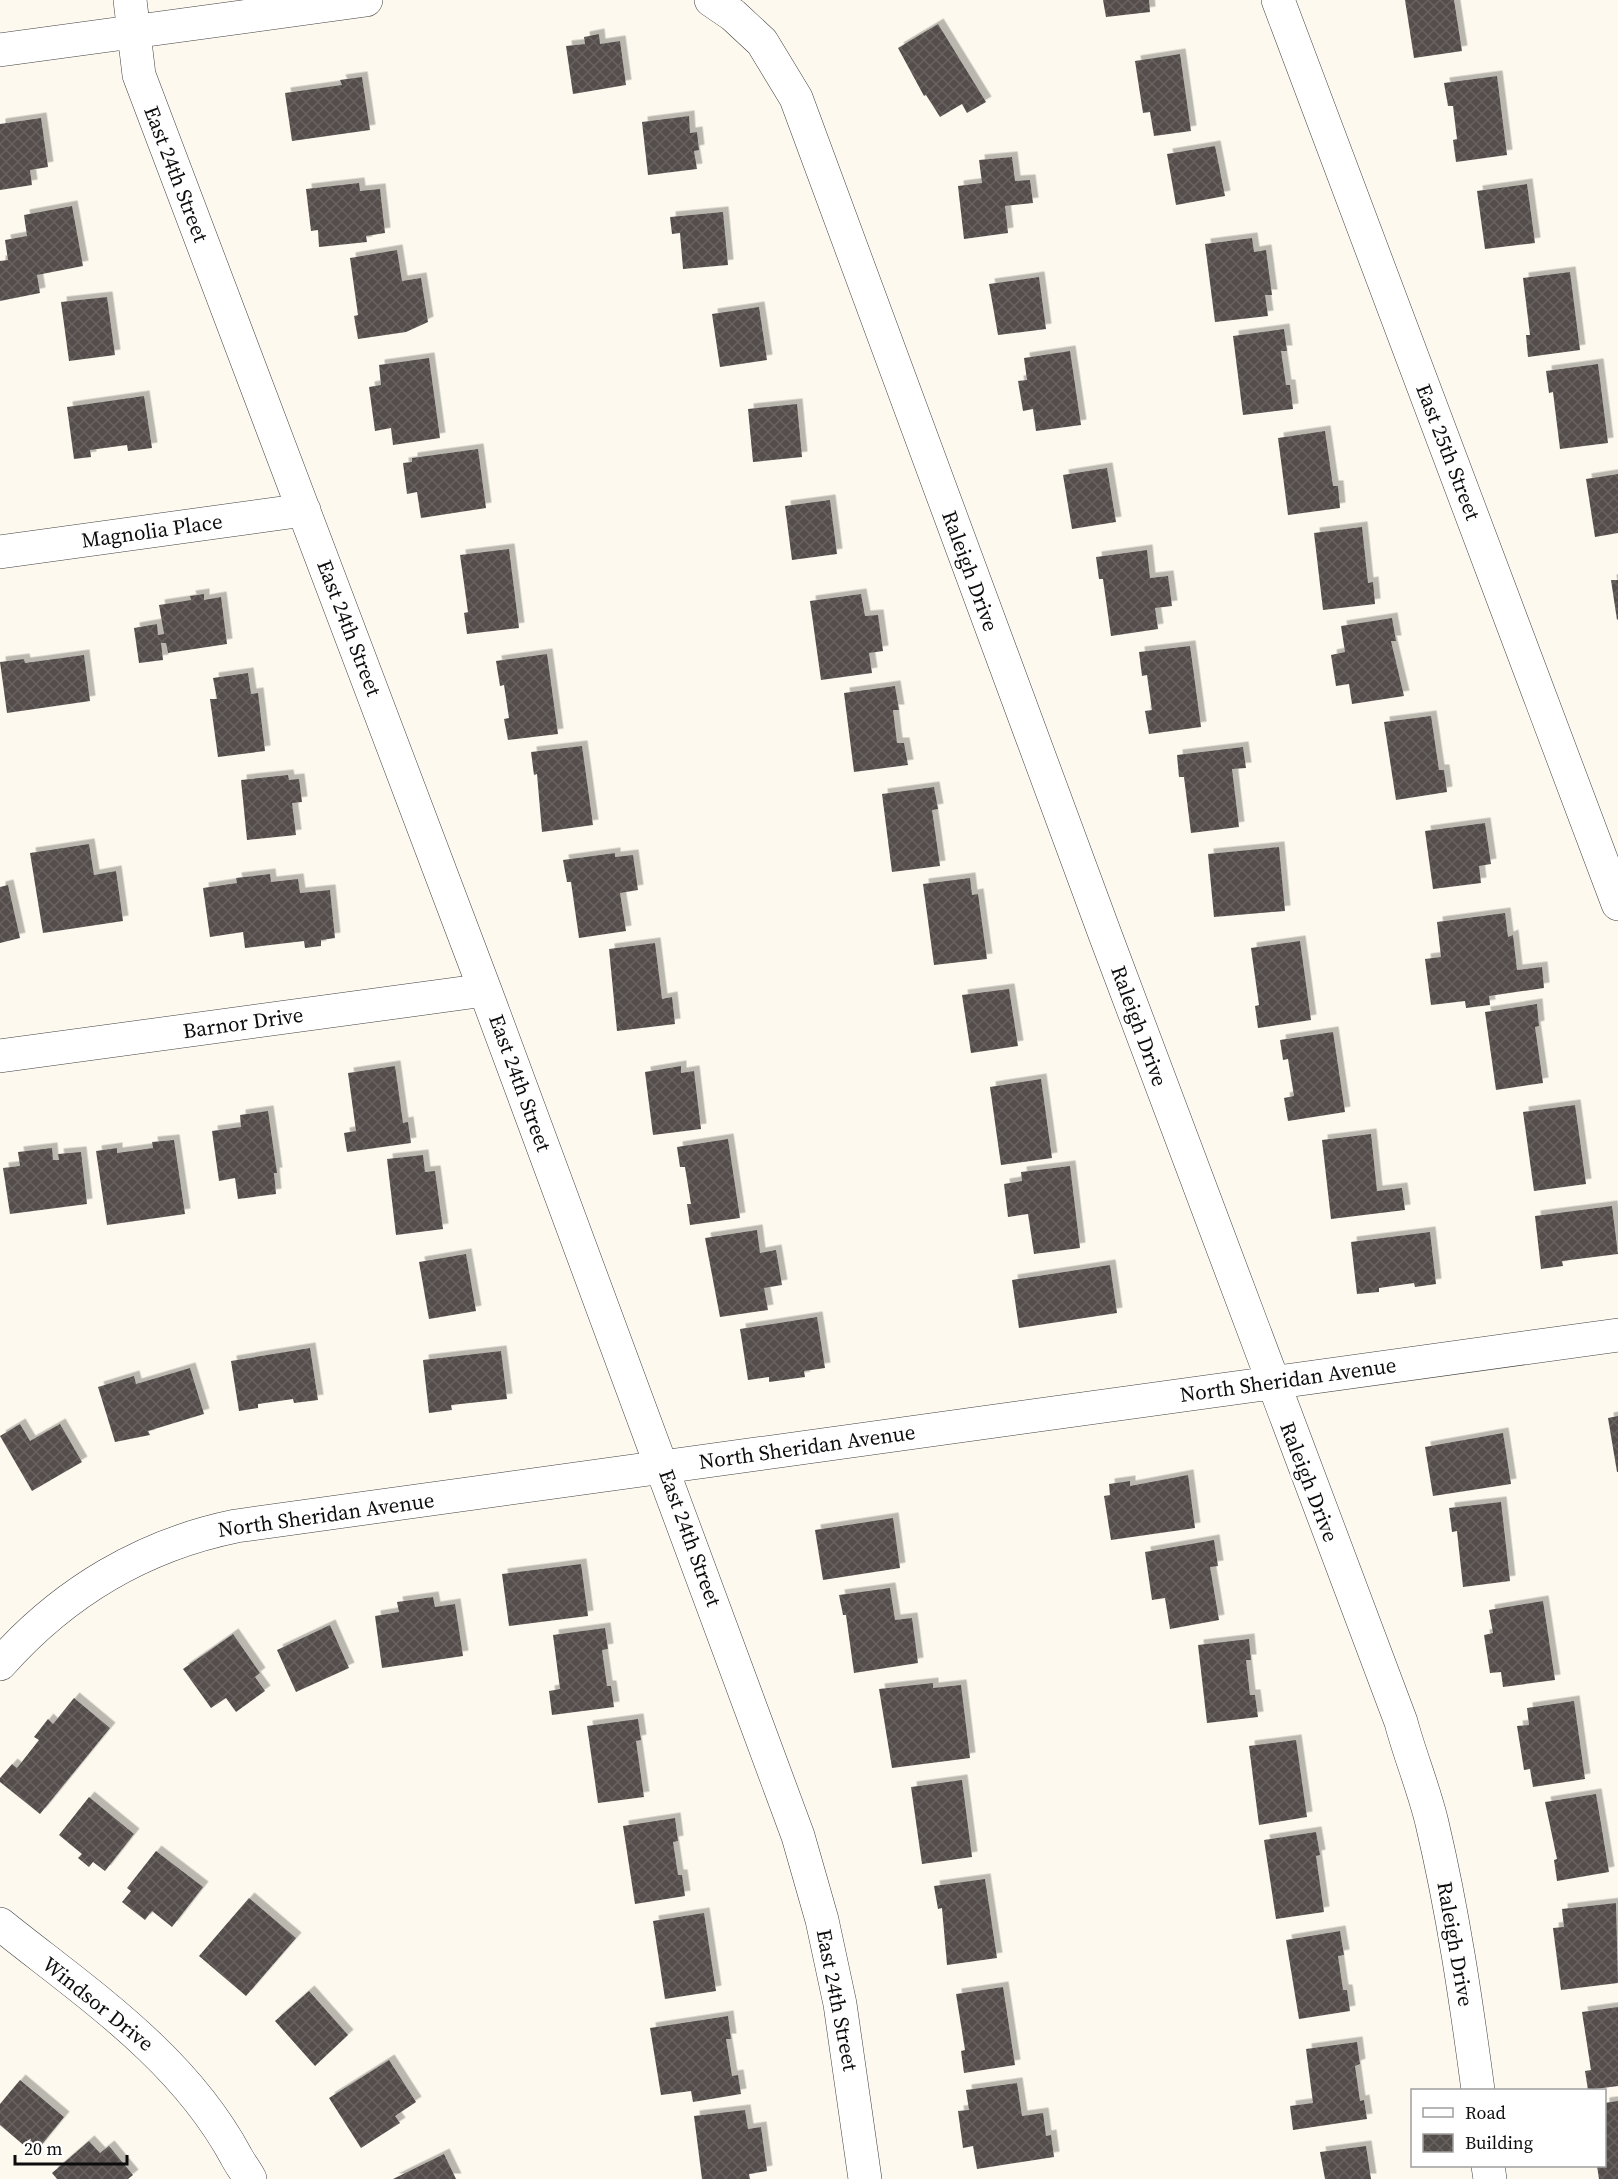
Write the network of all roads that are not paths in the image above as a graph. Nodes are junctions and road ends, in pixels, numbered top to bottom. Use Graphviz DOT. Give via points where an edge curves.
graph roads {
  1 [pos="130,0"];
  2 [pos="366,0"];
  3 [pos="711,0"];
  4 [pos="1278,0"];
  5 [pos="134,32"];
  6 [pos="0,50"];
  7 [pos="304,510"];
  8 [pos="0,552"];
  9 [pos="1618,904"];
  10 [pos="485,990"];
  11 [pos="0,1056"];
  12 [pos="1618,1335"];
  13 [pos="1272,1382"];
  14 [pos="664,1467"];
  15 [pos="0,1664"];
  16 [pos="0,1924"];
  17 [pos="1478,2089"];
  18 [pos="250,2179"];
  19 [pos="866,2179"];
  1 -- 5 [label="street, East 24th Street"];
  2 -- 5 [label="street"];
  3 -- 13 [label="street, Raleigh Drive" via="762,42 796,98"];
  4 -- 9 [label="street, East 25th Street"];
  5 -- 6 [label="street"];
  5 -- 7 [label="street, East 24th Street" via="139,75"];
  7 -- 8 [label="street, Magnolia Place"];
  7 -- 10 [label="street, East 24th Street"];
  10 -- 11 [label="street, Barnor Drive"];
  10 -- 14 [label="street, East 24th Street"];
  12 -- 13 [label="street, North Sheridan Avenue"];
  13 -- 14 [label="street, North Sheridan Avenue"];
  13 -- 17 [label="street, Raleigh Drive" via="1423,1790 1455,1928"];
  14 -- 15 [label="street, North Sheridan Avenue" via="256,1522 203,1534 152,1552 87,1586 45,1618"];
  14 -- 19 [label="street, East 24th Street" via="813,1886 840,2004"];
  16 -- 18 [label="street, Windsor Drive" via="103,2003 154,2049 209,2115"];
}
